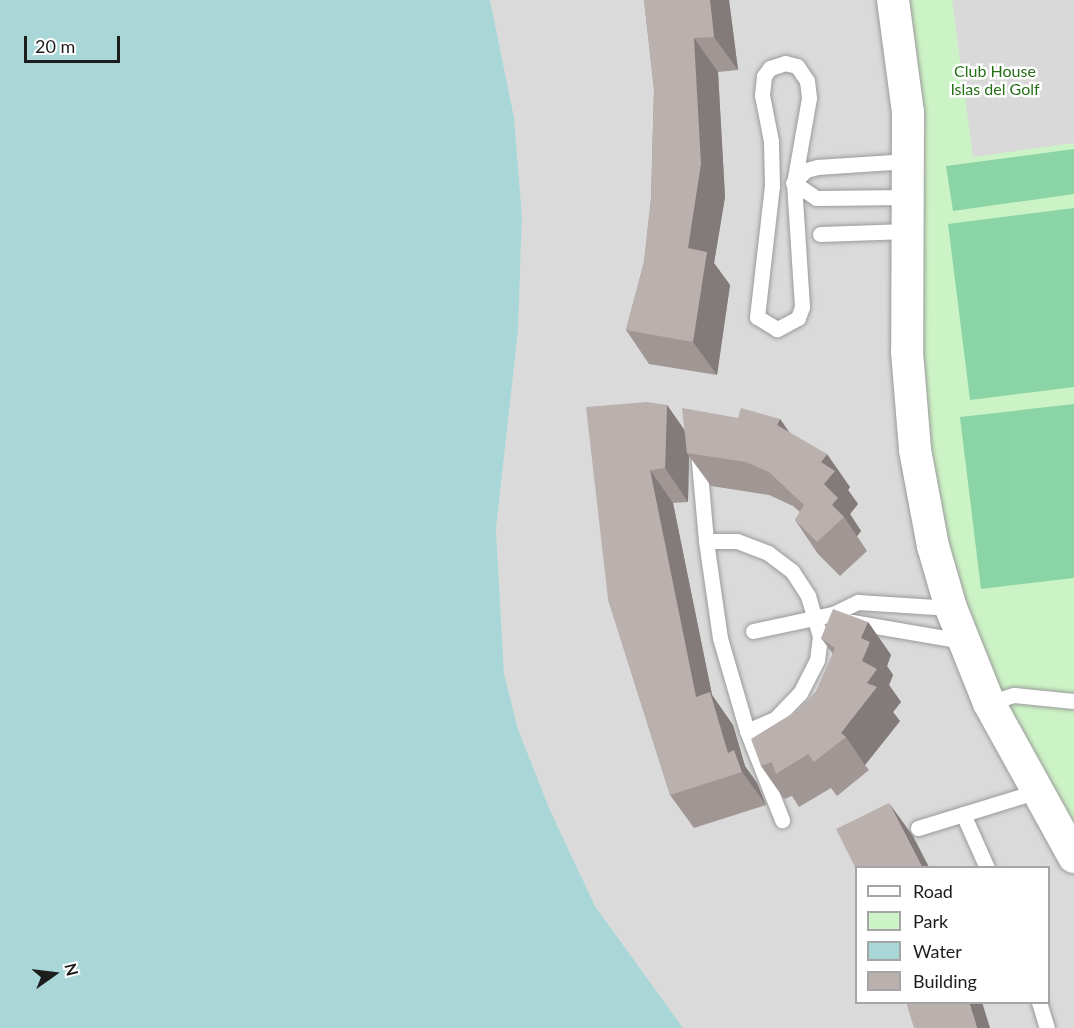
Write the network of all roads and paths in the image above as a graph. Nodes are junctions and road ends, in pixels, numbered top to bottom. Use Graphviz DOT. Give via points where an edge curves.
graph roads {
  1 [pos="893,0"];
  2 [pos="908,161"];
  3 [pos="794,183"];
  4 [pos="772,186"];
  5 [pos="908,197"];
  6 [pos="908,231"];
  7 [pos="820,234"];
  8 [pos="697,445"];
  9 [pos="705,541"];
  10 [pos="951,608"];
  11 [pos="833,614"];
  12 [pos="814,617"];
  13 [pos="753,631"];
  14 [pos="963,641"];
  15 [pos="1074,701"];
  16 [pos="988,703"];
  17 [pos="747,731"];
  18 [pos="1035,792"];
  19 [pos="963,814"];
  20 [pos="782,820"];
  21 [pos="918,828"];
  22 [pos="1074,857"];
  23 [pos="987,866"];
  24 [pos="1040,1004"];
  25 [pos="1047,1028"];
  1 -- 2 [label="street" via="908,112"];
  2 -- 3 [label="lane" via="818,167 806,170"];
  2 -- 5 [label="street"];
  3 -- 4 [label="lane"];
  3 -- 4 [label="lane" via="809,98 807,81 797,66 785,63 770,68 763,86"];
  3 -- 4 [label="lane" via="802,307 790,325 777,329 757,317"];
  3 -- 5 [label="lane" via="816,198"];
  5 -- 6 [label="street"];
  6 -- 7 [label="lane"];
  6 -- 10 [label="street" via="907,352 915,450 933,546"];
  8 -- 9 [label="lane"];
  9 -- 12 [label="lane" via="737,541 768,554 792,571 808,596"];
  9 -- 17 [label="lane" via="720,638"];
  10 -- 11 [label="lane" via="858,602"];
  10 -- 14 [label="street"];
  11 -- 12 [label="lane"];
  11 -- 14 [label="lane" via="860,625"];
  12 -- 13 [label="lane"];
  12 -- 17 [label="lane" via="820,636 817,660 800,693 775,719"];
  14 -- 16 [label="street"];
  15 -- 16 [label="lane" via="1014,695"];
  16 -- 18 [label="street"];
  17 -- 20 [label="lane"];
  18 -- 19 [label="lane"];
  18 -- 22 [label="street"];
  19 -- 21 [label="lane"];
  19 -- 23 [label="lane"];
  24 -- 25 [label="lane"];
}
